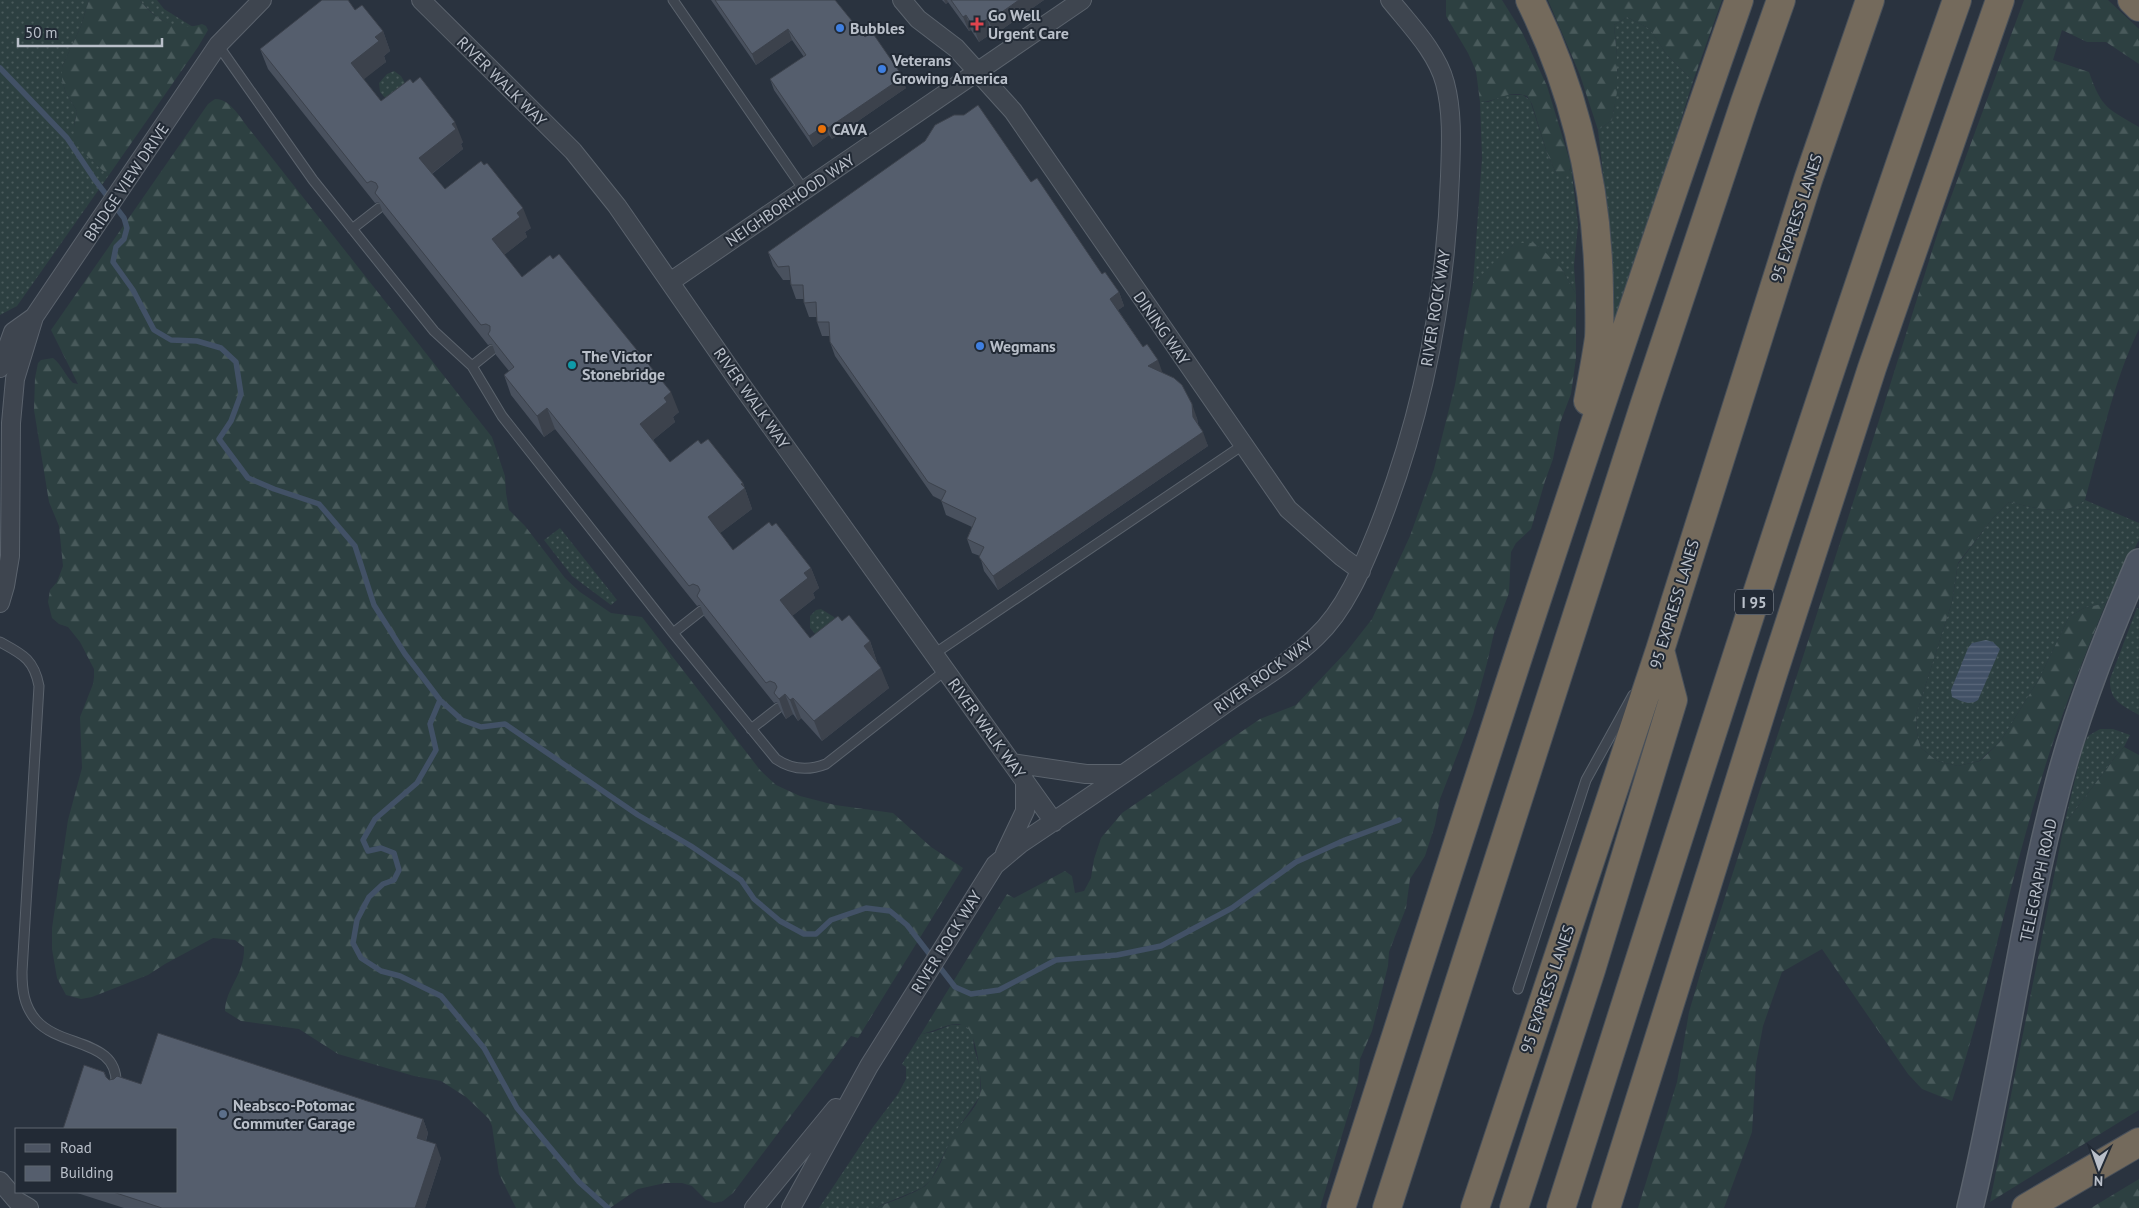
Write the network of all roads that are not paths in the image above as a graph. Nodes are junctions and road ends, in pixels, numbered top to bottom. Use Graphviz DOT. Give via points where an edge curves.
graph roads {
  1 [pos="262,0"];
  2 [pos="421,0"];
  3 [pos="674,0"];
  4 [pos="902,0"];
  5 [pos="1082,0"];
  6 [pos="1390,0"];
  7 [pos="1530,0"];
  8 [pos="1739,0"];
  9 [pos="1781,0"];
  10 [pos="1870,0"];
  11 [pos="1957,0"];
  12 [pos="2000,0"];
  13 [pos="2132,0"];
  14 [pos="2139,7"];
  15 [pos="218,46"];
  16 [pos="978,72"];
  17 [pos="804,190"];
  18 [pos="378,208"];
  19 [pos="352,229"];
  20 [pos="670,282"];
  21 [pos="34,318"];
  22 [pos="492,350"];
  23 [pos="472,366"];
  24 [pos="0,368"];
  25 [pos="1243,445"];
  26 [pos="2139,562"];
  27 [pos="1547,570"];
  28 [pos="1362,571"];
  29 [pos="0,603"];
  30 [pos="700,611"];
  31 [pos="673,633"];
  32 [pos="0,642"];
  33 [pos="1660,650"];
  34 [pos="934,654"];
  35 [pos="946,670"];
  36 [pos="778,708"];
  37 [pos="751,729"];
  38 [pos="1012,763"];
  39 [pos="1122,774"];
  40 [pos="1025,781"];
  41 [pos="1054,822"];
  42 [pos="999,861"];
  43 [pos="1518,989"];
  44 [pos="868,1066"];
  45 [pos="116,1088"];
  46 [pos="2139,1142"];
  47 [pos="0,1181"];
  48 [pos="2036,1202"];
  49 [pos="29,1208"];
  50 [pos="754,1208"];
  51 [pos="791,1208"];
  52 [pos="1341,1208"];
  53 [pos="1387,1208"];
  54 [pos="1475,1208"];
  55 [pos="1514,1208"];
  56 [pos="1561,1208"];
  57 [pos="1606,1208"];
  58 [pos="1970,1208"];
  1 -- 15 [label="street, BRIDGE VIEW DRIVE"];
  2 -- 20 [label="street, RIVER WALK WAY" via="573,152 617,206"];
  3 -- 17 [label="lane"];
  4 -- 16 [label="street, DINING WAY" via="918,19 956,48"];
  5 -- 16 [label="street, NEIGHBORHOOD WAY"];
  6 -- 28 [label="street, RIVER ROCK WAY" via="1431,54 1445,84 1452,143 1449,208 1443,275 1431,347 1389,500"];
  7 -- 27 [label="highway" via="1561,71 1578,132 1594,202 1599,269 1599,335 1595,368"];
  8 -- 27 [label="highway"];
  9 -- 53 [label="highway" via="1639,422"];
  10 -- 33 [label="highway, 95 EXPRESS LANES" via="1808,180"];
  11 -- 56 [label="highway, I 95" via="1894,178 1739,645"];
  12 -- 57 [label="highway" via="1863,396"];
  13 -- 14 [label="highway"];
  15 -- 19 [label="lane" via="313,180"];
  15 -- 21 [label="street, BRIDGE VIEW DRIVE"];
  16 -- 17 [label="street, NEIGHBORHOOD WAY"];
  16 -- 25 [label="street, DINING WAY" via="1013,111"];
  17 -- 20 [label="street, NEIGHBORHOOD WAY"];
  18 -- 19 [label="lane"];
  19 -- 23 [label="lane" via="434,332"];
  20 -- 34 [label="street, RIVER WALK WAY"];
  21 -- 24 [label="street, BRIDGE VIEW DRIVE" via="13,332"];
  21 -- 29 [label="street" via="15,379 10,438 10,556"];
  22 -- 23 [label="lane"];
  23 -- 31 [label="lane" via="502,416"];
  25 -- 28 [label="street, DINING WAY" via="1288,508"];
  25 -- 34 [label="lane"];
  26 -- 58 [label="street, TELEGRAPH ROAD" via="2087,690 2058,785"];
  27 -- 52 [label="highway"];
  28 -- 39 [label="street, RIVER ROCK WAY" via="1317,636 1274,670"];
  30 -- 31 [label="lane"];
  31 -- 37 [label="lane"];
  32 -- 45 [label="lane" via="29,660 39,686 22,972 24,998 43,1027 105,1055 115,1071"];
  33 -- 43 [label="lane" via="1586,780"];
  33 -- 54 [label="highway, 95 EXPRESS LANES"];
  33 -- 55 [label="highway" via="1673,700 1592,970"];
  34 -- 35 [label="street, RIVER WALK WAY"];
  35 -- 37 [label="lane" via="834,759 819,767 803,769 783,764"];
  35 -- 38 [label="street, RIVER WALK WAY"];
  36 -- 37 [label="lane"];
  38 -- 39 [label="street" via="1086,774"];
  38 -- 40 [label="street, RIVER WALK WAY"];
  39 -- 41 [label="street, RIVER ROCK WAY"];
  40 -- 41 [label="street, RIVER WALK WAY"];
  40 -- 42 [label="street" via="1025,811"];
  41 -- 42 [label="street, RIVER ROCK WAY"];
  42 -- 44 [label="street, RIVER ROCK WAY"];
  44 -- 50 [label="street, RIVER ROCK WAY" via="821,1129"];
  44 -- 51 [label="street, RIVER ROCK WAY"];
  46 -- 48 [label="highway"];
  47 -- 49 [label="street"];
}
